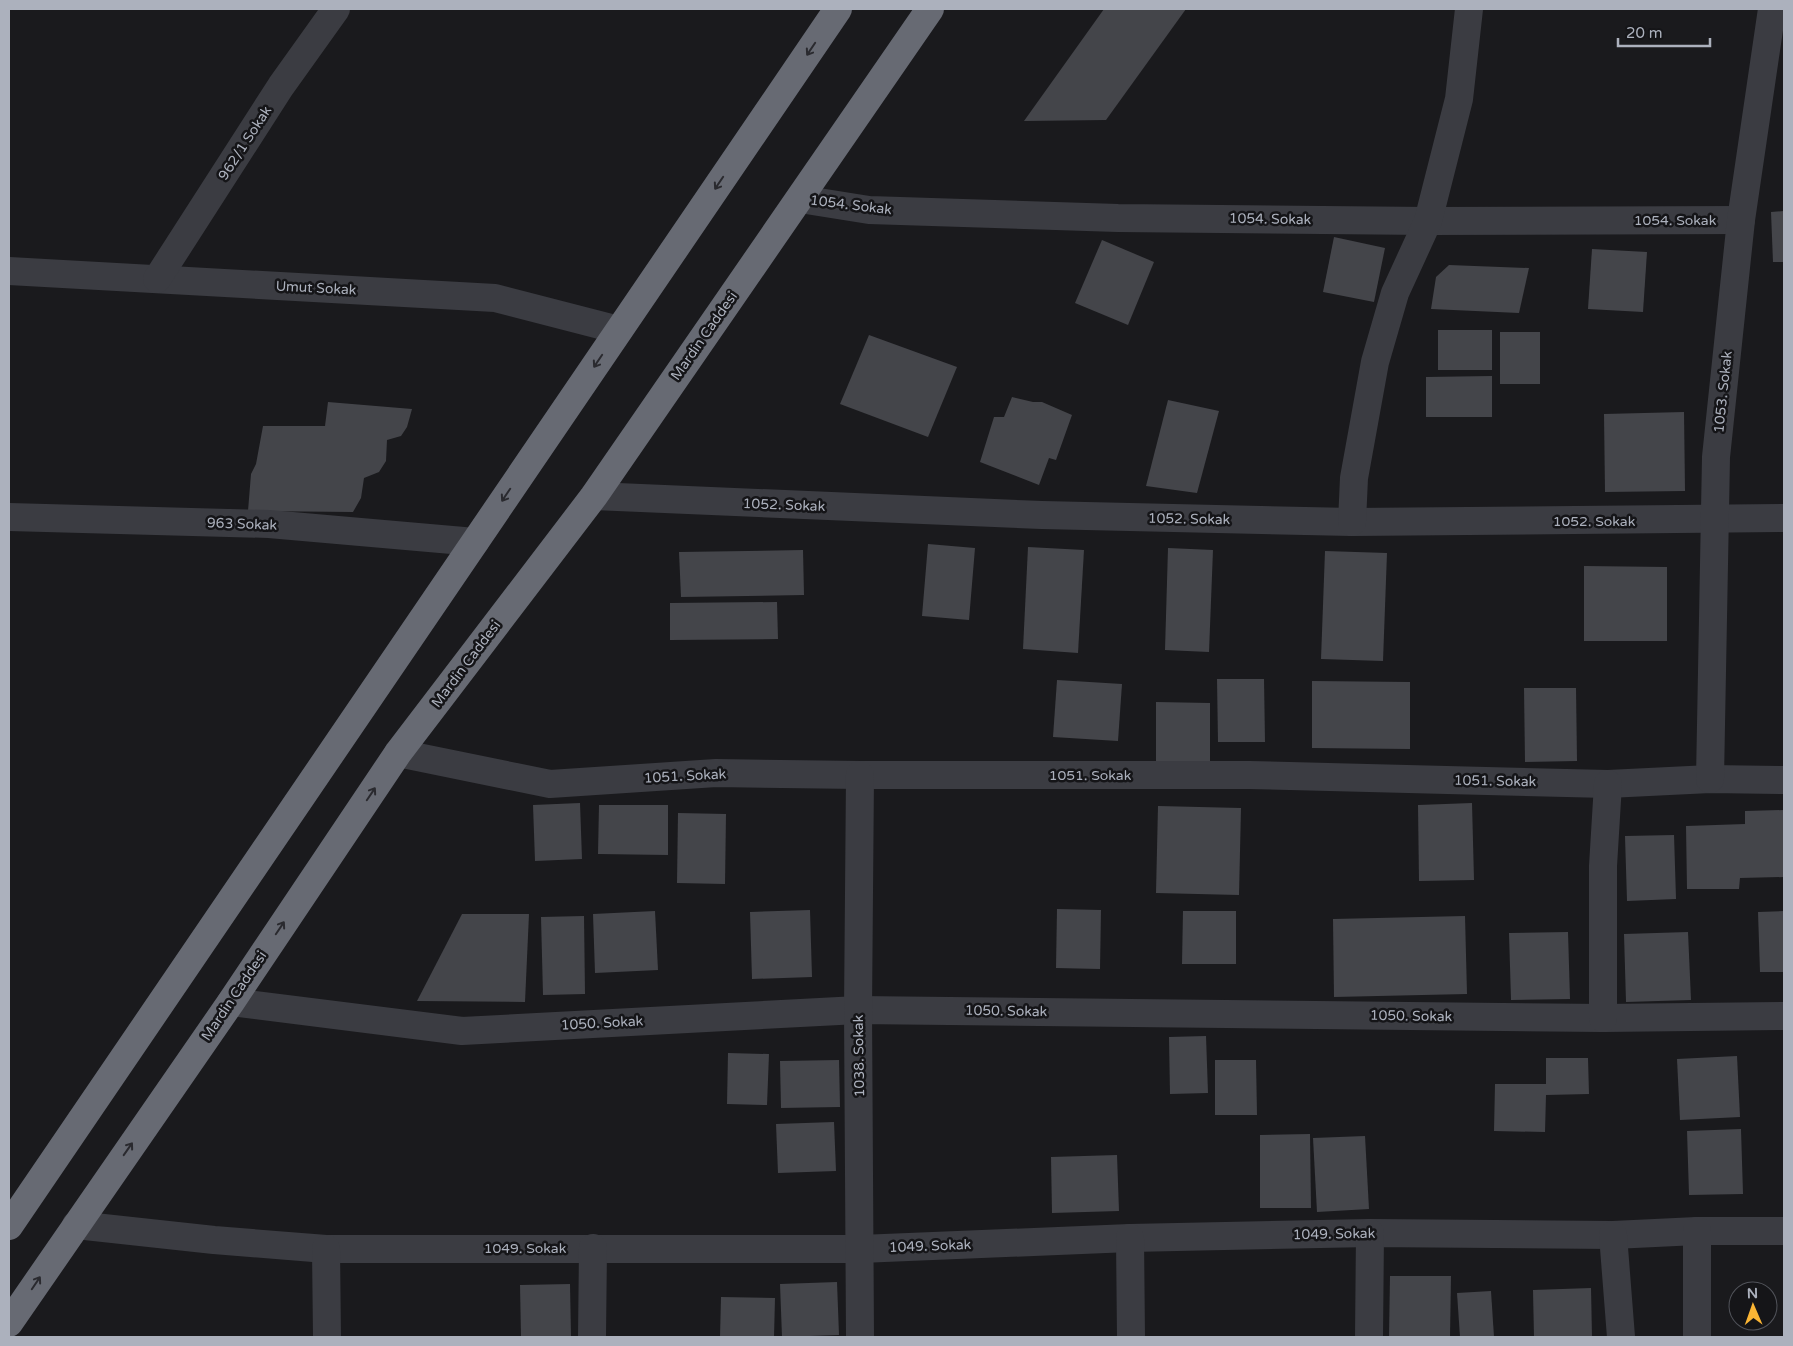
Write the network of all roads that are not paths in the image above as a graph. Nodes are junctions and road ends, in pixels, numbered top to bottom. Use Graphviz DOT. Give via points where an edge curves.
graph roads {
  1 [pos="336,9"];
  2 [pos="838,9"];
  3 [pos="930,9"];
  4 [pos="1469,9"];
  5 [pos="1772,9"];
  6 [pos="800,199"];
  7 [pos="1741,220"];
  8 [pos="1428,221"];
  9 [pos="9,271"];
  10 [pos="157,279"];
  11 [pos="619,330"];
  12 [pos="594,496"];
  13 [pos="9,517"];
  14 [pos="1784,518"];
  15 [pos="1715,520"];
  16 [pos="1352,522"];
  17 [pos="475,542"];
  18 [pos="398,752"];
  19 [pos="860,775"];
  20 [pos="1710,779"];
  21 [pos="1784,780"];
  22 [pos="1608,784"];
  23 [pos="231,1002"];
  24 [pos="858,1010"];
  25 [pos="1784,1016"];
  26 [pos="1603,1018"];
  27 [pos="76,1225"];
  28 [pos="9,1226"];
  29 [pos="1697,1231"];
  30 [pos="1784,1231"];
  31 [pos="1370,1233"];
  32 [pos="1613,1235"];
  33 [pos="1130,1238"];
  34 [pos="593,1248"];
  35 [pos="326,1249"];
  36 [pos="860,1249"];
  37 [pos="9,1323"];
  38 [pos="327,1337"];
  39 [pos="592,1337"];
  40 [pos="860,1337"];
  41 [pos="1131,1337"];
  42 [pos="1369,1337"];
  43 [pos="1622,1337"];
  44 [pos="1697,1337"];
  1 -- 10 [label="street, 962/1 Sokak"];
  2 -- 11 [label="highway, one-way"];
  3 -- 6 [label="highway, Mardin Caddesi"];
  4 -- 8 [label="street" via="1459,99"];
  5 -- 7 [label="street, 1053. Sokak"];
  6 -- 8 [label="street, 1054. Sokak" via="878,210 1118,218"];
  6 -- 12 [label="highway, Mardin Caddesi"];
  7 -- 8 [label="street, 1054. Sokak"];
  7 -- 15 [label="street, 1053. Sokak" via="1716,457"];
  8 -- 16 [label="street" via="1395,293 1375,362 1354,478"];
  9 -- 10 [label="street, Umut Sokak"];
  10 -- 11 [label="street, Umut Sokak" via="495,298"];
  11 -- 17 [label="highway, one-way"];
  12 -- 16 [label="street, 1052. Sokak" via="1042,515"];
  12 -- 18 [label="highway, Mardin Caddesi"];
  13 -- 17 [label="street, 963 Sokak" via="269,524"];
  14 -- 15 [label="street, 1052. Sokak"];
  15 -- 16 [label="street, 1052. Sokak"];
  15 -- 20 [label="street, 1053. Sokak"];
  17 -- 28 [label="highway"];
  18 -- 19 [label="street, 1051. Sokak" via="550,784 716,773"];
  23 -- 18 [label="highway, Mardin Caddesi, one-way"];
  19 -- 22 [label="street, 1051. Sokak" via="1249,775"];
  19 -- 24 [label="street, 1038. Sokak"];
  20 -- 21 [label="street, 1051. Sokak"];
  20 -- 22 [label="street, 1051. Sokak"];
  22 -- 26 [label="street" via="1603,866"];
  23 -- 24 [label="street, 1050. Sokak" via="462,1031"];
  27 -- 23 [label="highway, Mardin Caddesi, one-way"];
  24 -- 26 [label="street, 1050. Sokak"];
  24 -- 36 [label="street, 1038. Sokak"];
  25 -- 26 [label="street, 1050. Sokak"];
  27 -- 35 [label="street, 1049. Sokak"];
  37 -- 27 [label="highway, Mardin Caddesi, one-way"];
  29 -- 30 [label="street, 1049. Sokak"];
  29 -- 32 [label="street, 1049. Sokak"];
  29 -- 44 [label="street"];
  31 -- 32 [label="street, 1049. Sokak"];
  31 -- 33 [label="street, 1049. Sokak"];
  31 -- 42 [label="street"];
  32 -- 43 [label="street"];
  33 -- 36 [label="street, 1049. Sokak"];
  33 -- 41 [label="street"];
  34 -- 35 [label="street, 1049. Sokak"];
  34 -- 36 [label="street, 1049. Sokak"];
  34 -- 39 [label="street"];
  35 -- 38 [label="street"];
  36 -- 40 [label="street, 1038. Sokak"];
}
